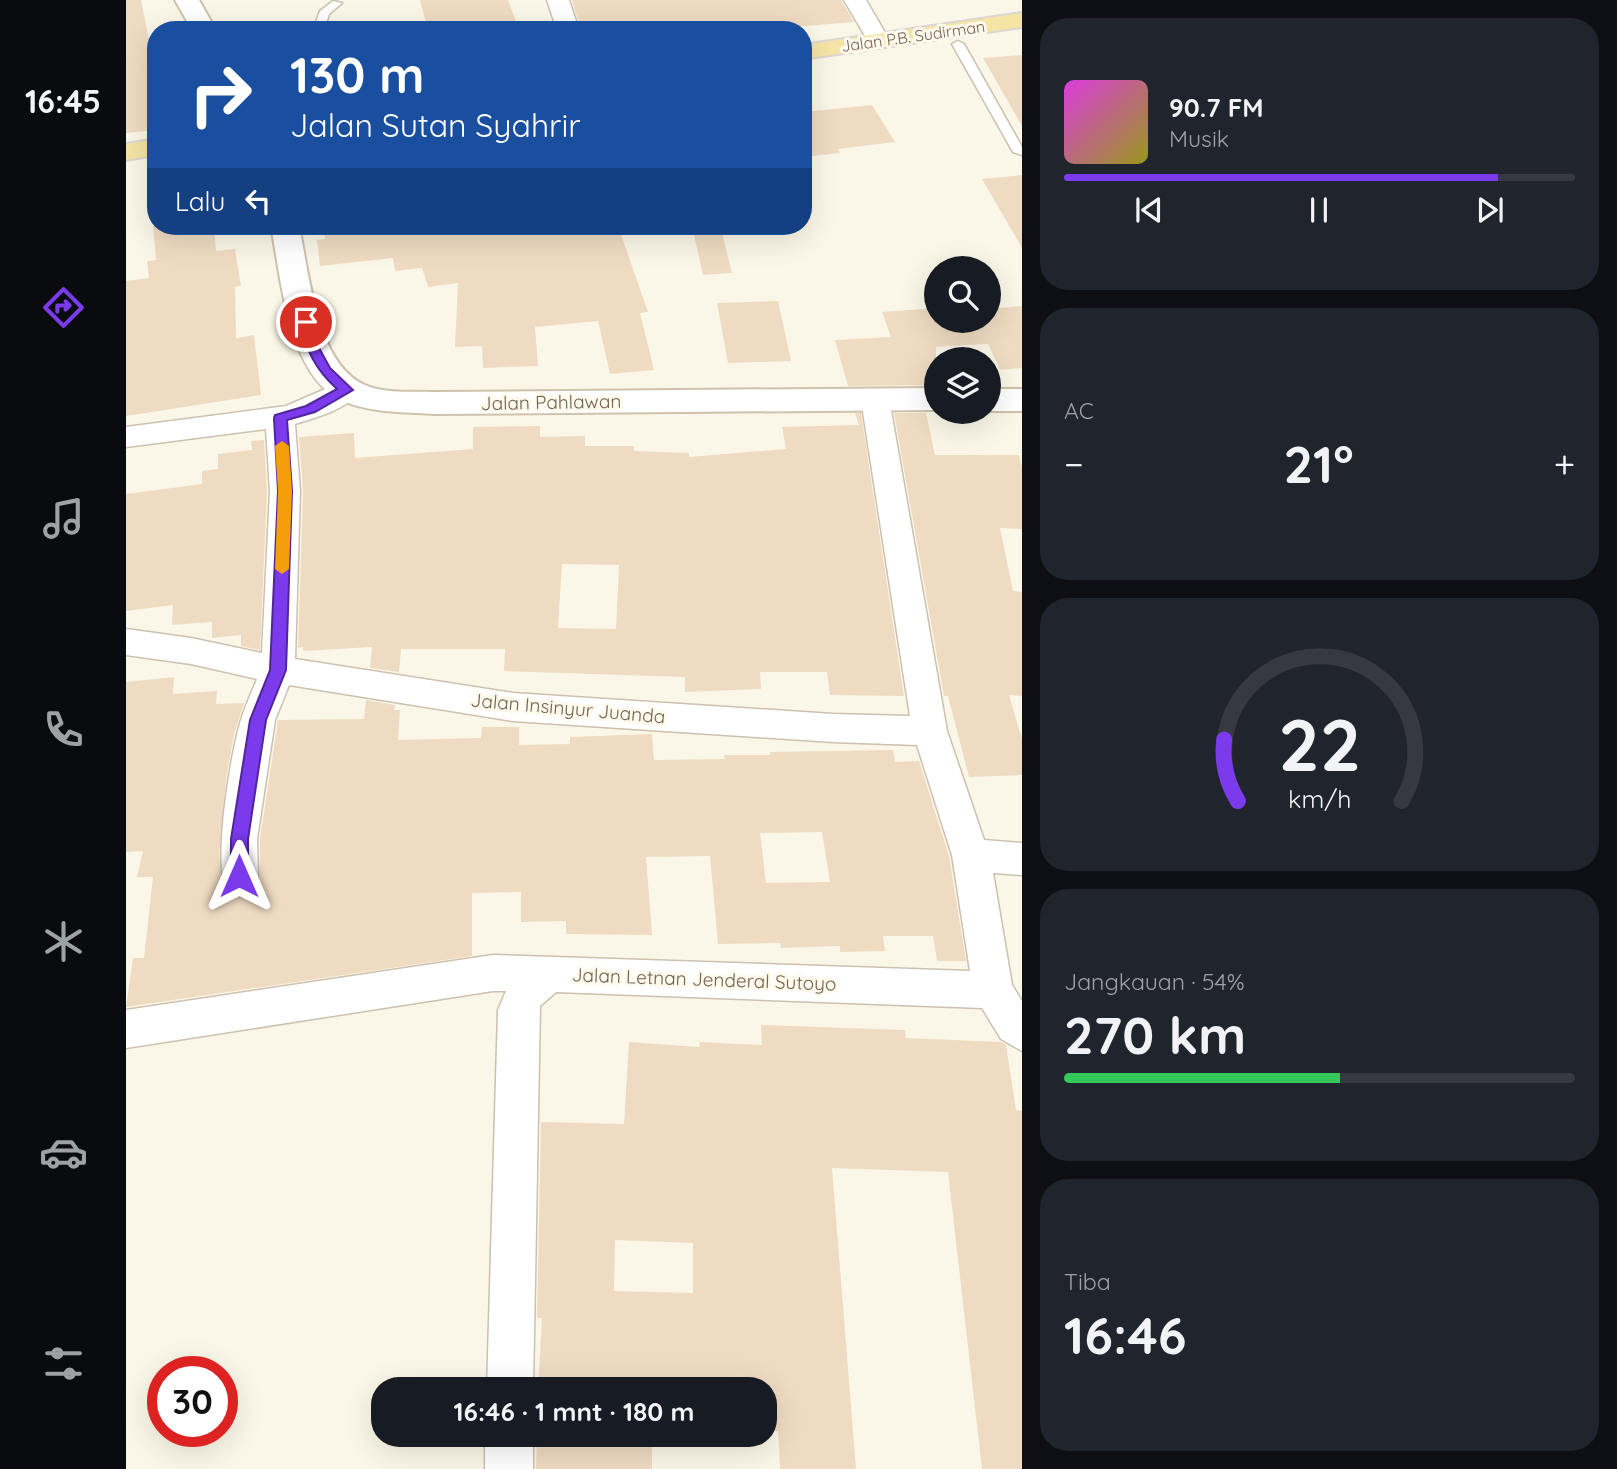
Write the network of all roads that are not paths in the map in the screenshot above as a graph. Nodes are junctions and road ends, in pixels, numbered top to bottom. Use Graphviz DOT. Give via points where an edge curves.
graph roads {
  1 [pos="187,0"];
  2 [pos="558,0"];
  3 [pos="855,0"];
  4 [pos="337,3"];
  5 [pos="1022,20"];
  6 [pos="199,21"];
  7 [pos="321,21"];
  8 [pos="565,21"];
  9 [pos="1022,34"];
  10 [pos="879,41"];
  11 [pos="958,44"];
  12 [pos="812,51"];
  13 [pos="812,65"];
  14 [pos="147,148"];
  15 [pos="126,152"];
  16 [pos="1019,152"];
  17 [pos="147,162"];
  18 [pos="126,166"];
  19 [pos="287,235"];
  20 [pos="346,390"];
  21 [pos="875,399"];
  22 [pos="924,399"];
  23 [pos="1001,400"];
  24 [pos="1022,400"];
  25 [pos="293,414"];
  26 [pos="126,436"];
  27 [pos="126,642"];
  28 [pos="278,670"];
  29 [pos="930,731"];
  30 [pos="971,855"];
  31 [pos="1022,859"];
  32 [pos="239,876"];
  33 [pos="548,974"];
  34 [pos="993,990"];
  35 [pos="126,1029"];
  36 [pos="1022,1032"];
  37 [pos="510,1377"];
  38 [pos="509,1447"];
  39 [pos="509,1469"];
  1 -- 6 [label="main road"];
  2 -- 8 [label="street"];
  3 -- 10 [label="street"];
  4 -- 7 [label="lane"];
  5 -- 10 [label="main road, Jalan P.B. Sudirman"];
  9 -- 11 [label="main road, Jalan P.B. Sudirman"];
  10 -- 12 [label="main road, Jalan P.B. Sudirman"];
  11 -- 13 [label="main road, Jalan P.B. Sudirman"];
  11 -- 16 [label="lane"];
  14 -- 15 [label="main road"];
  17 -- 18 [label="main road"];
  19 -- 20 [label="main road, Jalan Pahlawan" via="312,346 324,370"];
  20 -- 21 [label="main road, Jalan Pahlawan" via="381,400 434,403"];
  20 -- 25 [label="street"];
  21 -- 22 [label="main road, Jalan Pahlawan"];
  21 -- 29 [label="street"];
  23 -- 24 [label="main road"];
  25 -- 26 [label="street"];
  25 -- 28 [label="street"];
  27 -- 28 [label="street, Jalan Insinyur Juanda"];
  28 -- 29 [label="street, Jalan Insinyur Juanda" via="513,707"];
  28 -- 32 [label="street" via="258,720 239,839"];
  29 -- 30 [label="street"];
  30 -- 31 [label="street"];
  30 -- 34 [label="street"];
  33 -- 34 [label="street, Jalan Letnan Jenderal Sutoyo"];
  33 -- 35 [label="street" via="493,973"];
  33 -- 37 [label="street, Jalan Letnan Jenderal Sutoyo" via="526,993 518,1010"];
  34 -- 36 [label="street"];
  38 -- 39 [label="street"];
}
